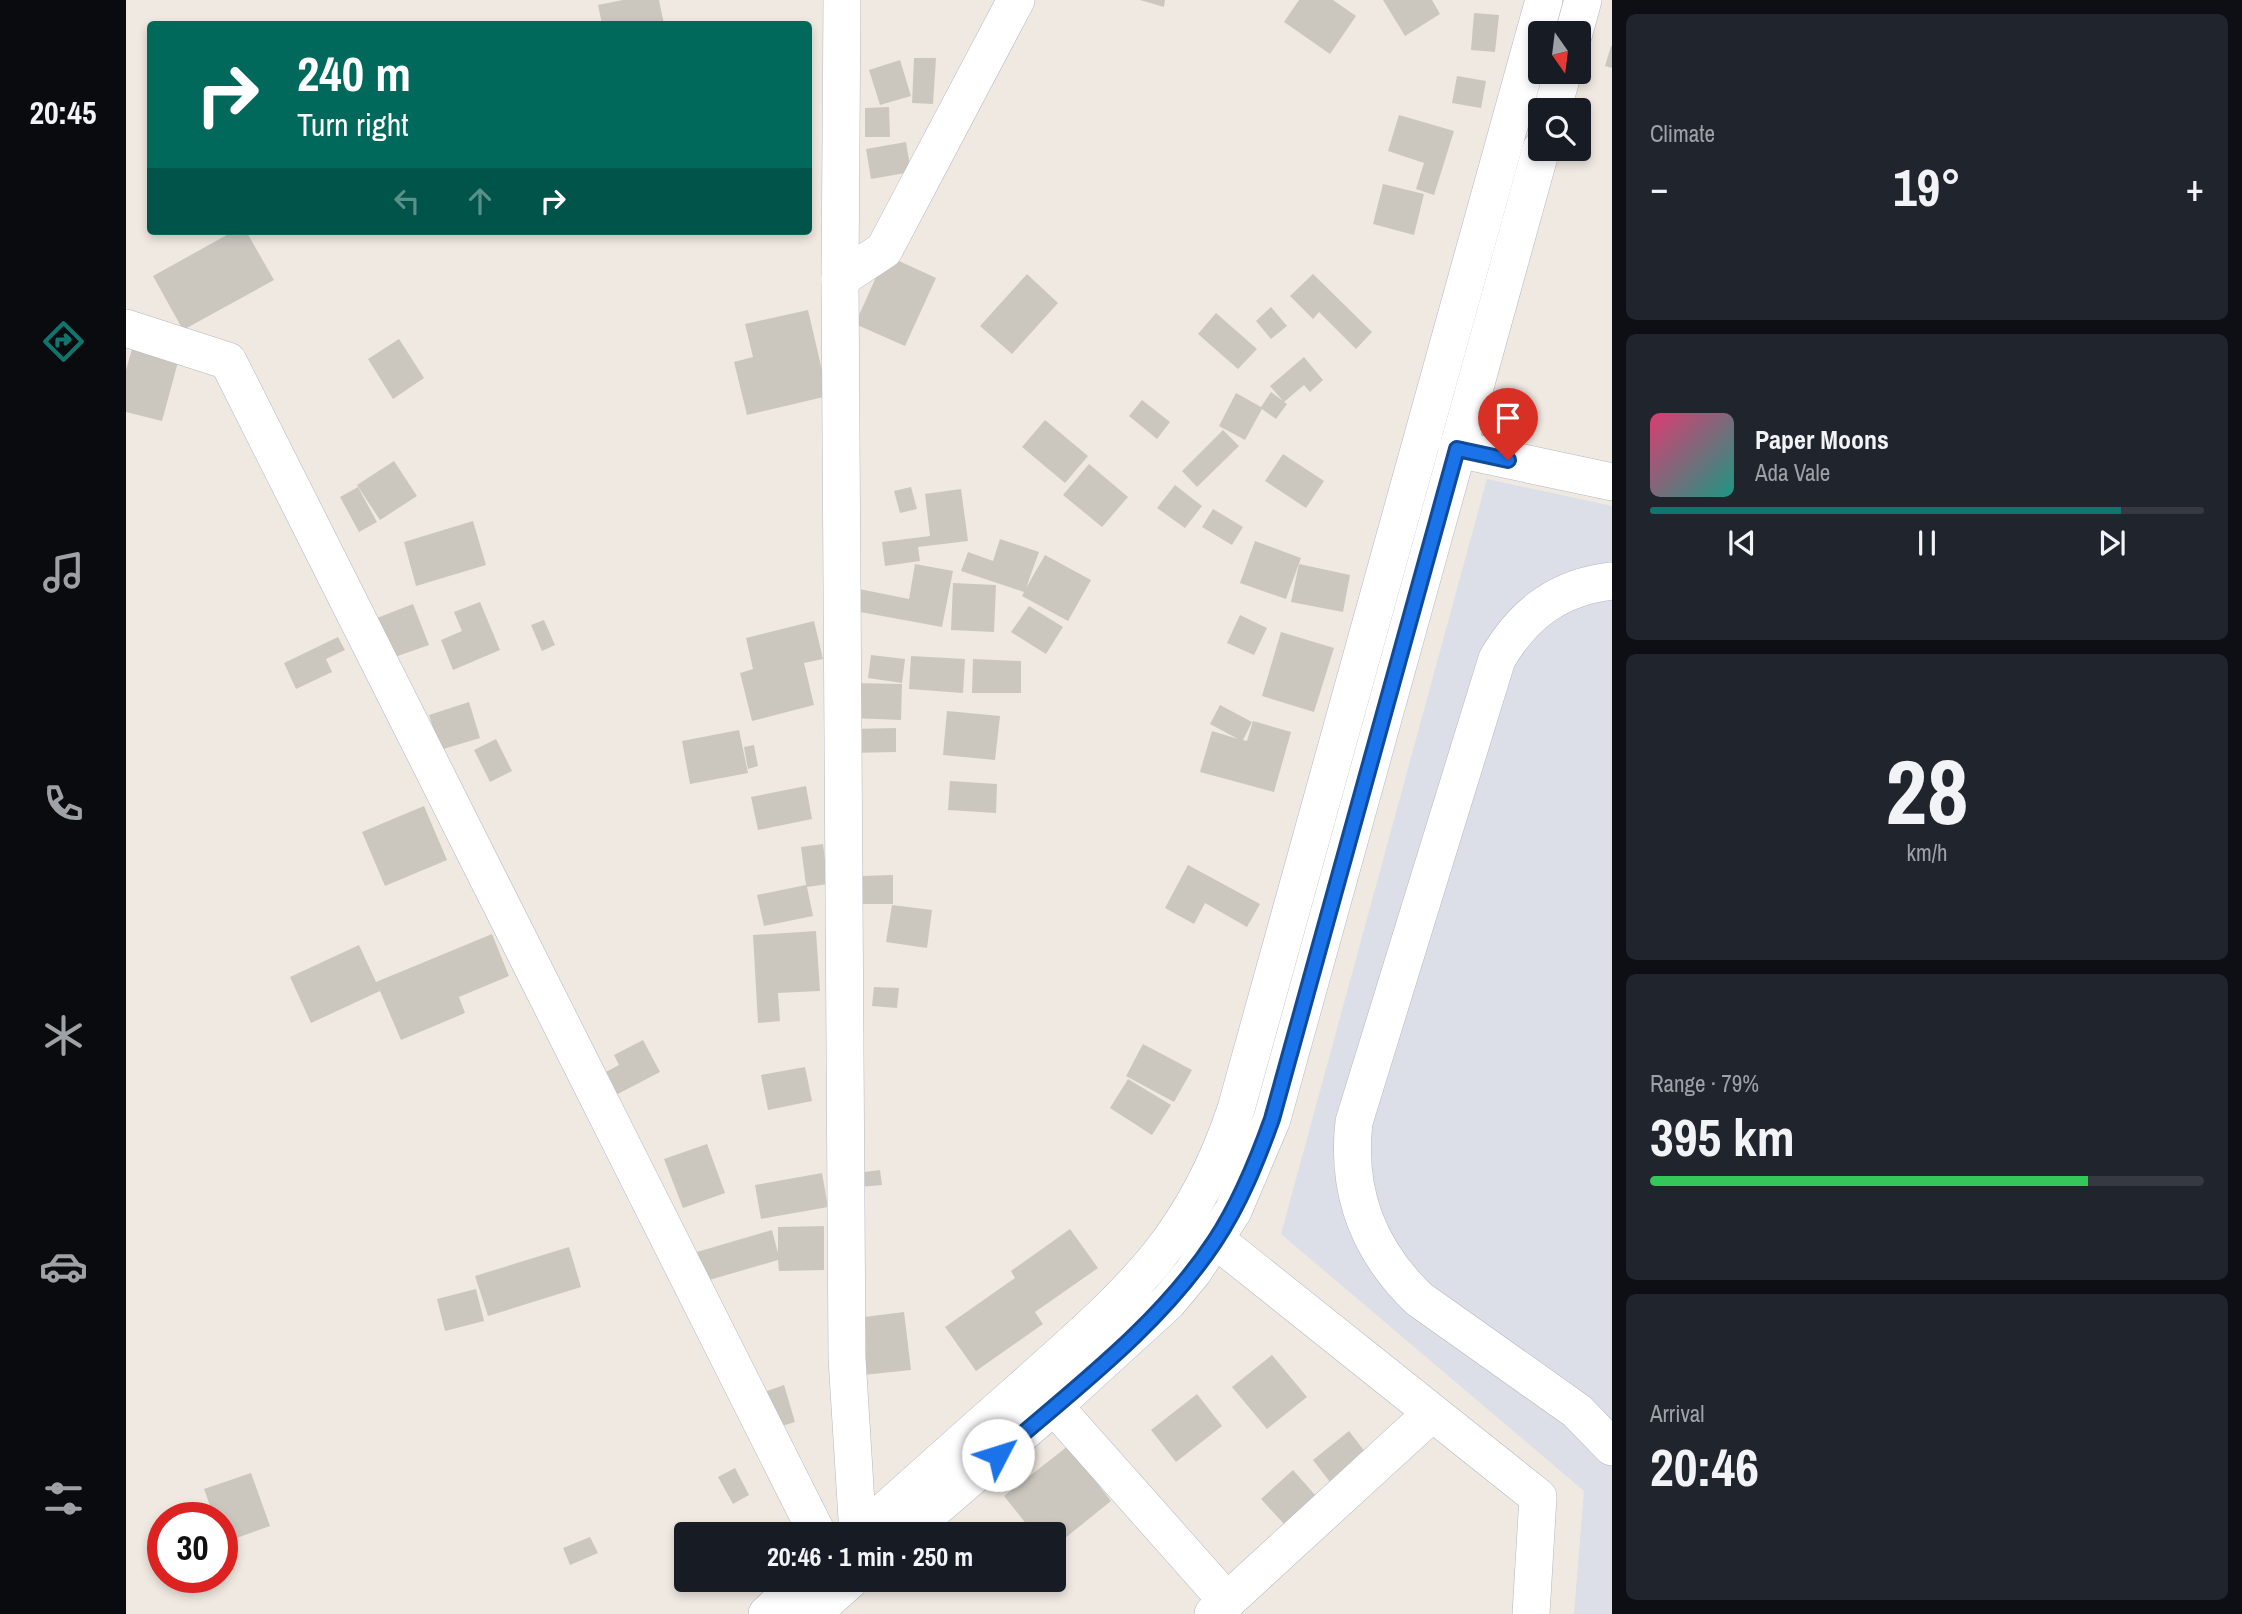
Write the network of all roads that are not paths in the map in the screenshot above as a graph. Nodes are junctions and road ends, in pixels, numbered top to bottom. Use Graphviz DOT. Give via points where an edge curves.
graph roads {
  1 [pos="842,0"];
  2 [pos="1016,0"];
  3 [pos="1545,0"];
  4 [pos="1583,0"];
  5 [pos="1577,21"];
  6 [pos="1538,161"];
  7 [pos="840,279"];
  8 [pos="126,328"];
  9 [pos="1457,449"];
  10 [pos="1612,482"];
  11 [pos="1612,580"];
  12 [pos="1216,1240"];
  13 [pos="1054,1406"];
  14 [pos="1432,1413"];
  15 [pos="1612,1447"];
  16 [pos="811,1522"];
  17 [pos="857,1522"];
  18 [pos="872,1522"];
  19 [pos="919,1522"];
  20 [pos="791,1592"];
  21 [pos="835,1592"];
  22 [pos="1220,1607"];
  23 [pos="766,1614"];
  24 [pos="812,1614"];
  25 [pos="1531,1614"];
  1 -- 7 [label="street"];
  2 -- 7 [label="street" via="884,250"];
  3 -- 18 [label="street" via="1236,1110 1213,1171 1180,1229 1139,1281"];
  4 -- 5 [label="street"];
  6 -- 9 [label="street"];
  7 -- 17 [label="street" via="847,1358"];
  8 -- 16 [label="street" via="228,361"];
  9 -- 10 [label="street"];
  9 -- 12 [label="street" via="1272,1119 1248,1181"];
  11 -- 15 [label="street" via="1567,591 1544,603 1525,618 1497,659 1354,1122 1352,1165 1367,1229 1403,1284 1577,1411"];
  12 -- 13 [label="street" via="1168,1302"];
  12 -- 14 [label="street"];
  13 -- 19 [label="street"];
  13 -- 22 [label="street"];
  14 -- 22 [label="street"];
  14 -- 25 [label="street" via="1538,1497"];
  20 -- 23 [label="street"];
  21 -- 24 [label="street"];
}
